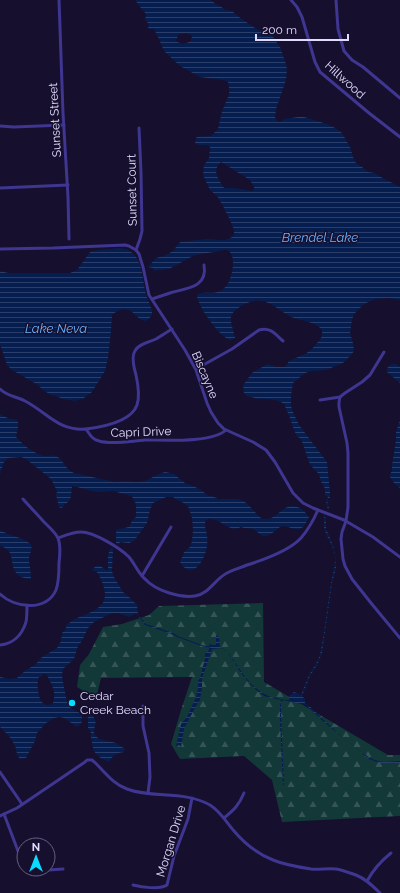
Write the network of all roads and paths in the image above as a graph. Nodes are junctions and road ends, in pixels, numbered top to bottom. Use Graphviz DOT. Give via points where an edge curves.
graph roads {
  1 [pos="59,0"];
  2 [pos="291,0"];
  3 [pos="336,0"];
  4 [pos="400,98"];
  5 [pos="64,125"];
  6 [pos="0,126"];
  7 [pos="139,128"];
  8 [pos="400,137"];
  9 [pos="68,185"];
  10 [pos="0,188"];
  11 [pos="69,239"];
  12 [pos="0,249"];
  13 [pos="136,250"];
  14 [pos="204,264"];
  15 [pos="152,299"];
  16 [pos="172,329"];
  17 [pos="283,342"];
  18 [pos="384,352"];
  19 [pos="196,369"];
  20 [pos="0,389"];
  21 [pos="340,397"];
  22 [pos="320,400"];
  23 [pos="86,429"];
  24 [pos="226,430"];
  25 [pos="23,500"];
  26 [pos="320,510"];
  27 [pos="346,521"];
  28 [pos="171,527"];
  29 [pos="58,538"];
  30 [pos="400,557"];
  31 [pos="142,576"];
  32 [pos="0,594"];
  33 [pos="27,606"];
  34 [pos="400,638"];
  35 [pos="0,645"];
  36 [pos="143,706"];
  37 [pos="0,772"];
  38 [pos="148,793"];
  39 [pos="244,793"];
  40 [pos="192,798"];
  41 [pos="22,804"];
  42 [pos="4,814"];
  43 [pos="0,816"];
  44 [pos="224,818"];
  45 [pos="16,846"];
  46 [pos="391,853"];
  47 [pos="56,869"];
  48 [pos="63,869"];
  49 [pos="367,881"];
  50 [pos="133,885"];
  51 [pos="380,893"];
  1 -- 5 [label="street, Sunset Street"];
  2 -- 8 [label="street, Hillwood" via="302,17 320,72"];
  3 -- 4 [label="street" via="338,29 344,51"];
  5 -- 6 [label="street"];
  5 -- 9 [label="street, Sunset Street"];
  7 -- 13 [label="street, Sunset Court" via="142,231"];
  9 -- 10 [label="street"];
  9 -- 11 [label="street, Sunset Street"];
  12 -- 13 [label="street" via="125,245"];
  13 -- 15 [label="street, Biscayne"];
  14 -- 15 [label="street" via="202,280 197,285"];
  15 -- 16 [label="street, Biscayne"];
  16 -- 19 [label="street, Biscayne"];
  16 -- 23 [label="street" via="134,351 139,397 133,413 110,425"];
  17 -- 19 [label="street" via="269,329 259,330"];
  18 -- 21 [label="street" via="370,375"];
  19 -- 24 [label="street, Biscayne" via="211,412"];
  20 -- 23 [label="street" via="8,395 26,401 57,423 76,429"];
  21 -- 22 [label="street"];
  21 -- 27 [label="street" via="339,407 348,453"];
  23 -- 24 [label="street, Capri Drive" via="92,438 101,442 203,438 217,436"];
  24 -- 26 [label="street, Biscayne" via="266,450 293,492 303,503"];
  25 -- 29 [label="street"];
  26 -- 27 [label="street, Biscayne"];
  26 -- 31 [label="street" via="300,539 292,545 271,557 227,573 198,596 166,592 156,588"];
  27 -- 30 [label="street, Biscayne"];
  27 -- 34 [label="street" via="341,539 345,566"];
  28 -- 31 [label="street"];
  29 -- 31 [label="street" via="71,533 92,534 123,552"];
  29 -- 33 [label="street" via="60,555 58,584 55,591 51,598 44,602"];
  32 -- 33 [label="street" via="12,602"];
  33 -- 35 [label="street" via="26,622 22,632 9,644"];
  36 -- 38 [label="street" via="143,726 149,753"];
  37 -- 41 [label="street"];
  38 -- 40 [label="street"];
  38 -- 41 [label="street" via="120,786 92,760 87,760"];
  39 -- 44 [label="street" via="237,807"];
  40 -- 44 [label="street" via="211,806"];
  40 -- 50 [label="street, Morgan Drive" via="167,885"];
  41 -- 42 [label="street"];
  42 -- 43 [label="street"];
  42 -- 45 [label="street"];
  44 -- 49 [label="street" via="245,843 272,860 312,869 336,869"];
  46 -- 49 [label="street" via="382,860"];
  47 -- 48 [label="street"];
  49 -- 51 [label="street"];
}
